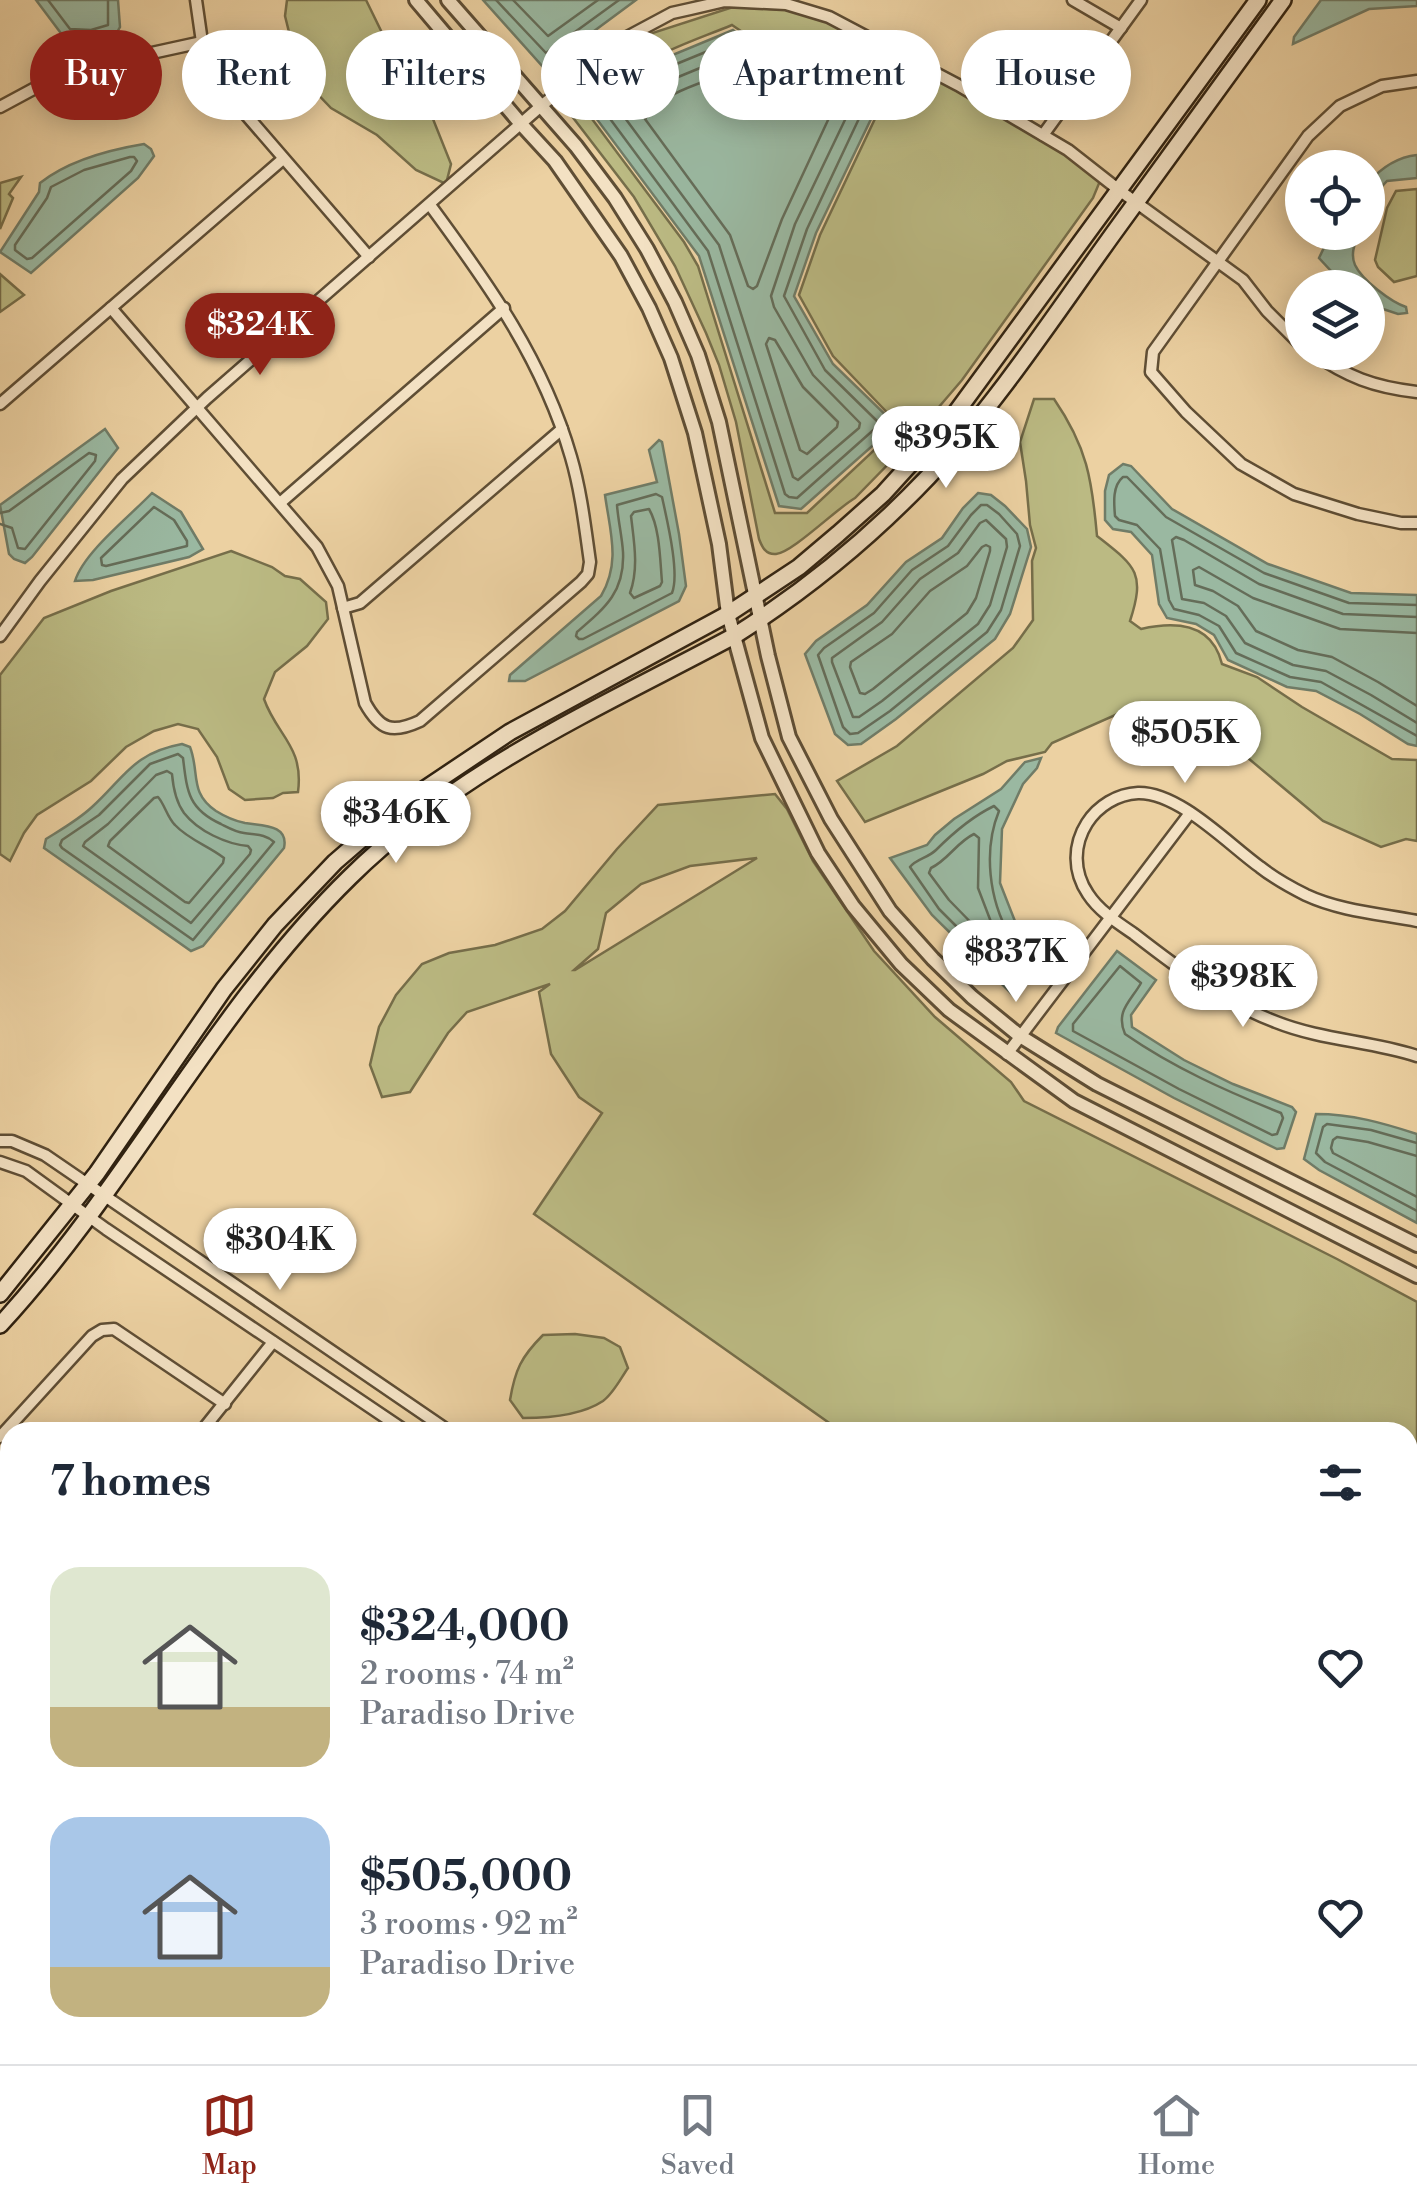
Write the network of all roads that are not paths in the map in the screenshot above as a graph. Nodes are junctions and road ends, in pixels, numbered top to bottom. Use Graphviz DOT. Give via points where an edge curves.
graph roads {
  1 [pos="196,0"];
  2 [pos="416,0"];
  3 [pos="448,0"];
  4 [pos="667,0"];
  5 [pos="1073,0"];
  6 [pos="1141,0"];
  7 [pos="1258,0"];
  8 [pos="1284,0"];
  9 [pos="786,2"];
  10 [pos="672,13"];
  11 [pos="1121,28"];
  12 [pos="200,30"];
  13 [pos="640,30"];
  14 [pos="182,46"];
  15 [pos="1417,82"];
  16 [pos="541,106"];
  17 [pos="0,108"];
  18 [pos="249,120"];
  19 [pos="553,120"];
  20 [pos="521,124"];
  21 [pos="1043,135"];
  22 [pos="283,159"];
  23 [pos="1119,190"];
  24 [pos="1136,202"];
  25 [pos="430,205"];
  26 [pos="369,257"];
  27 [pos="1218,263"];
  28 [pos="111,308"];
  29 [pos="504,308"];
  30 [pos="1285,329"];
  31 [pos="1338,370"];
  32 [pos="1417,392"];
  33 [pos="0,404"];
  34 [pos="198,407"];
  35 [pos="562,429"];
  36 [pos="280,503"];
  37 [pos="1417,523"];
  38 [pos="757,596"];
  39 [pos="343,608"];
  40 [pos="728,614"];
  41 [pos="760,619"];
  42 [pos="0,636"];
  43 [pos="734,636"];
  44 [pos="1190,813"];
  45 [pos="1110,917"];
  46 [pos="1417,922"];
  47 [pos="1020,1036"];
  48 [pos="1007,1054"];
  49 [pos="1417,1056"];
  50 [pos="0,1141"];
  51 [pos="0,1162"];
  52 [pos="88,1185"];
  53 [pos="104,1197"];
  54 [pos="73,1204"];
  55 [pos="90,1216"];
  56 [pos="1417,1245"];
  57 [pos="1417,1276"];
  58 [pos="0,1294"];
  59 [pos="0,1325"];
  60 [pos="273,1342"];
  61 [pos="225,1404"];
  62 [pos="14,1422"];
  63 [pos="210,1422"];
  64 [pos="392,1422"];
  65 [pos="435,1422"];
  1 -- 12 [label="street"];
  2 -- 20 [label="street"];
  3 -- 16 [label="street"];
  4 -- 10 [label="street"];
  5 -- 11 [label="street"];
  6 -- 11 [label="street"];
  7 -- 23 [label="main road"];
  8 -- 24 [label="main road"];
  9 -- 10 [label="street" via="725,1"];
  9 -- 21 [label="street" via="830,18"];
  10 -- 13 [label="street"];
  11 -- 21 [label="street"];
  14 -- 17 [label="street" via="65,72"];
  15 -- 27 [label="street" via="1382,86 1340,106 1308,136"];
  16 -- 20 [label="street"];
  18 -- 22 [label="street"];
  19 -- 38 [label="street" via="647,249 698,355 720,422"];
  20 -- 25 [label="street"];
  20 -- 40 [label="street" via="556,161 621,256 671,358 695,433"];
  21 -- 23 [label="street"];
  22 -- 26 [label="street"];
  22 -- 28 [label="street"];
  23 -- 24 [label="street"];
  23 -- 38 [label="main road" via="930,444 838,534"];
  24 -- 27 [label="street"];
  24 -- 41 [label="main road" via="992,400 928,476 824,573"];
  25 -- 26 [label="street"];
  25 -- 29 [label="street"];
  26 -- 34 [label="street"];
  27 -- 30 [label="street" via="1243,280"];
  27 -- 37 [label="street" via="1153,352 1151,372 1241,464 1294,494"];
  28 -- 33 [label="street"];
  28 -- 34 [label="street"];
  29 -- 35 [label="street"];
  29 -- 36 [label="street"];
  31 -- 32 [label="street" via="1382,388"];
  34 -- 36 [label="street"];
  34 -- 42 [label="street" via="122,480"];
  35 -- 39 [label="street" via="360,603"];
  35 -- 39 [label="street" via="584,520 588,574 420,721 392,729 372,716"];
  36 -- 39 [label="street" via="317,546"];
  38 -- 40 [label="main road"];
  38 -- 41 [label="street"];
  40 -- 43 [label="street"];
  40 -- 52 [label="main road" via="510,732 401,805 335,862 224,990"];
  41 -- 43 [label="main road"];
  41 -- 47 [label="street" via="789,738 831,819 890,912 932,959"];
  43 -- 48 [label="street" via="762,738 818,853 902,964"];
  43 -- 53 [label="main road" via="546,734 415,819 292,939"];
  44 -- 45 [label="street"];
  44 -- 45 [label="street" via="1140,793 1112,800 1086,824 1077,843 1080,877"];
  44 -- 46 [label="street" via="1308,896"];
  45 -- 47 [label="street"];
  45 -- 49 [label="street" via="1197,982 1278,1024"];
  47 -- 48 [label="street"];
  47 -- 56 [label="street" via="1097,1084"];
  48 -- 57 [label="street" via="1074,1101"];
  50 -- 52 [label="street" via="36,1150"];
  51 -- 54 [label="street" via="26,1170"];
  52 -- 53 [label="street"];
  52 -- 54 [label="main road"];
  53 -- 55 [label="main road"];
  53 -- 65 [label="street"];
  54 -- 55 [label="street"];
  54 -- 58 [label="main road"];
  55 -- 59 [label="main road"];
  55 -- 60 [label="street"];
  60 -- 61 [label="street"];
  60 -- 64 [label="street"];
  61 -- 62 [label="street" via="114,1330 102,1330"];
  61 -- 63 [label="street"];
}
